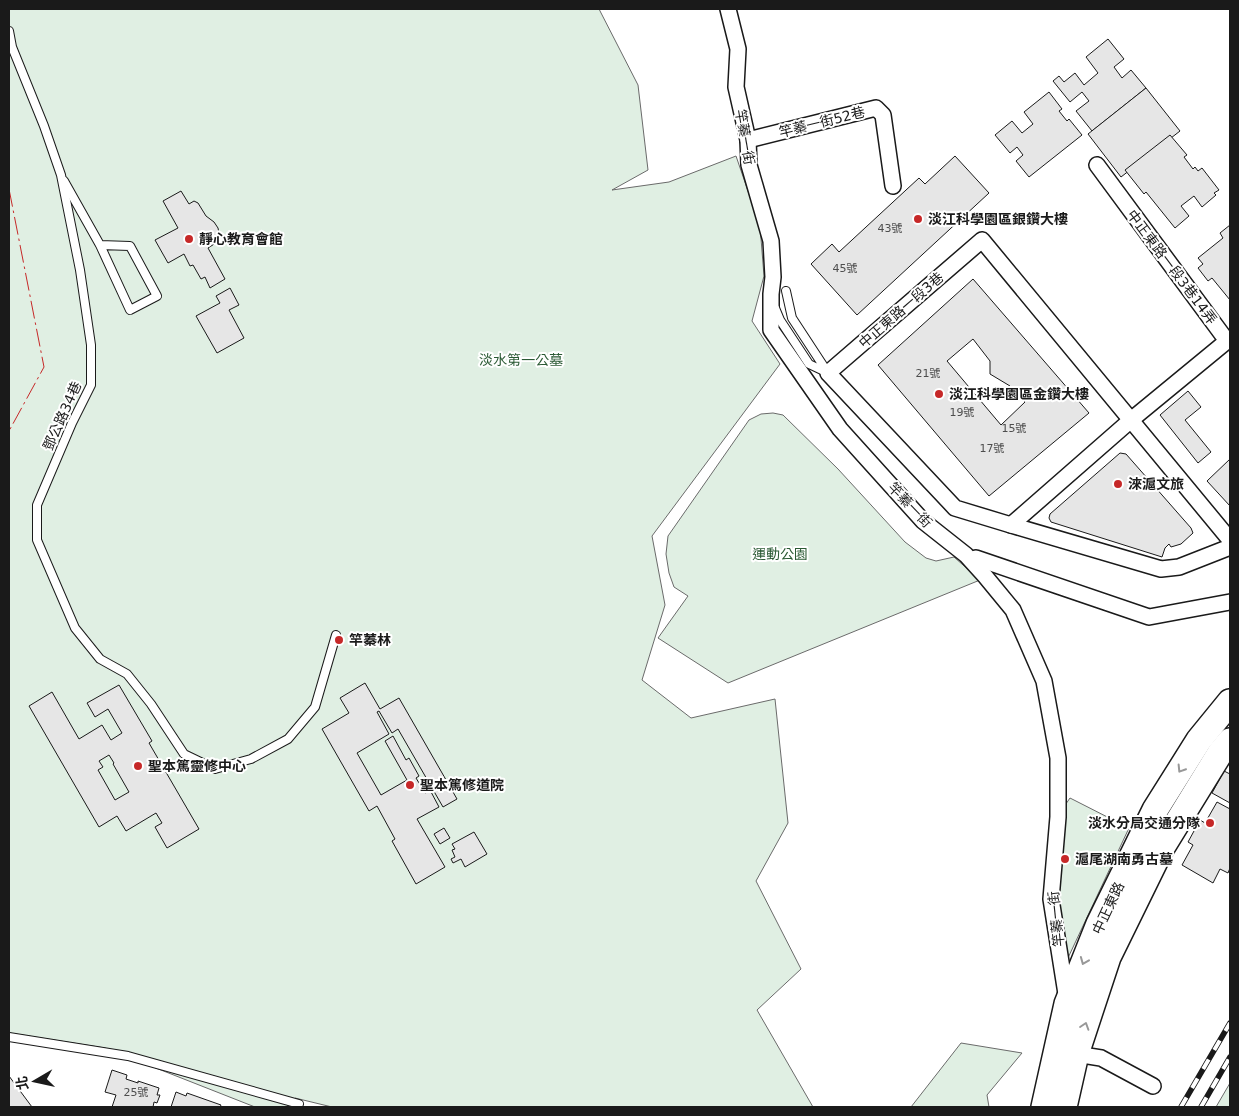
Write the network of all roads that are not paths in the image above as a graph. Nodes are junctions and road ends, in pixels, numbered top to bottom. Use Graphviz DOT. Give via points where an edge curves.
graph roads {
  1 [pos="728,9"];
  2 [pos="9,32"];
  3 [pos="748,140"];
  4 [pos="1096,165"];
  5 [pos="60,175"];
  6 [pos="893,186"];
  7 [pos="100,245"];
  8 [pos="786,291"];
  9 [pos="770,294"];
  10 [pos="828,373"];
  11 [pos="1131,420"];
  12 [pos="1011,525"];
  13 [pos="1230,540"];
  14 [pos="1230,547"];
  15 [pos="976,558"];
  16 [pos="1230,602"];
  17 [pos="336,635"];
  18 [pos="1230,702"];
  19 [pos="1199,740"];
  20 [pos="1227,751"];
  21 [pos="1067,1004"];
  22 [pos="9,1037"];
  23 [pos="1076,1054"];
  24 [pos="1153,1086"];
  25 [pos="299,1104"];
  26 [pos="1044,1107"];
  27 [pos="1064,1107"];
  1 -- 3 [label="street, 竿蓁一街" via="738,49 736,86"];
  2 -- 5 [label="lane, 鄧公路34巷"];
  3 -- 6 [label="street, 竿蓁一街52巷" via="876,108 883,115"];
  3 -- 9 [label="street, 竿蓁一街" via="749,165 771,241 773,277"];
  4 -- 11 [label="street, 中正東路一段3巷14弄" via="1227,341"];
  5 -- 7 [label="lane, 鄧公路34巷"];
  5 -- 17 [label="lane, 鄧公路34巷" via="80,270 91,345 91,385 37,505 37,540 75,628 100,658 128,674 184,754 215,770 251,759 288,739 315,707"];
  7 -- 7 [label="lane, 鄧公路34巷" via="130,310 158,296 130,246"];
  8 -- 10 [label="lane" via="792,318"];
  9 -- 10 [label="lane" via="780,320 809,364"];
  9 -- 21 [label="street, 竿蓁一街" via="771,330 840,429 923,521 966,555 986,576 1013,610 1044,681 1058,758 1058,817 1051,899"];
  10 -- 11 [label="street, 中正東路一段3巷" via="982,240"];
  10 -- 12 [label="street" via="956,508"];
  11 -- 12 [label="street"];
  11 -- 13 [label="street, 中正東路一段3巷"];
  12 -- 14 [label="street" via="1161,569 1179,567"];
  15 -- 16 [label="street" via="1149,617"];
  18 -- 19 [label="main road, 中正東路"];
  19 -- 20 [label="street"];
  19 -- 21 [label="main road, 中正東路, one-way" via="1155,810 1099,924"];
  23 -- 20 [label="main road, 中正東路, one-way" via="1108,957 1161,849"];
  21 -- 26 [label="main road, 中正東路"];
  22 -- 25 [label="lane" via="128,1056"];
  23 -- 24 [label="street" via="1101,1058"];
  23 -- 27 [label="main road, 中正東路"];
}
